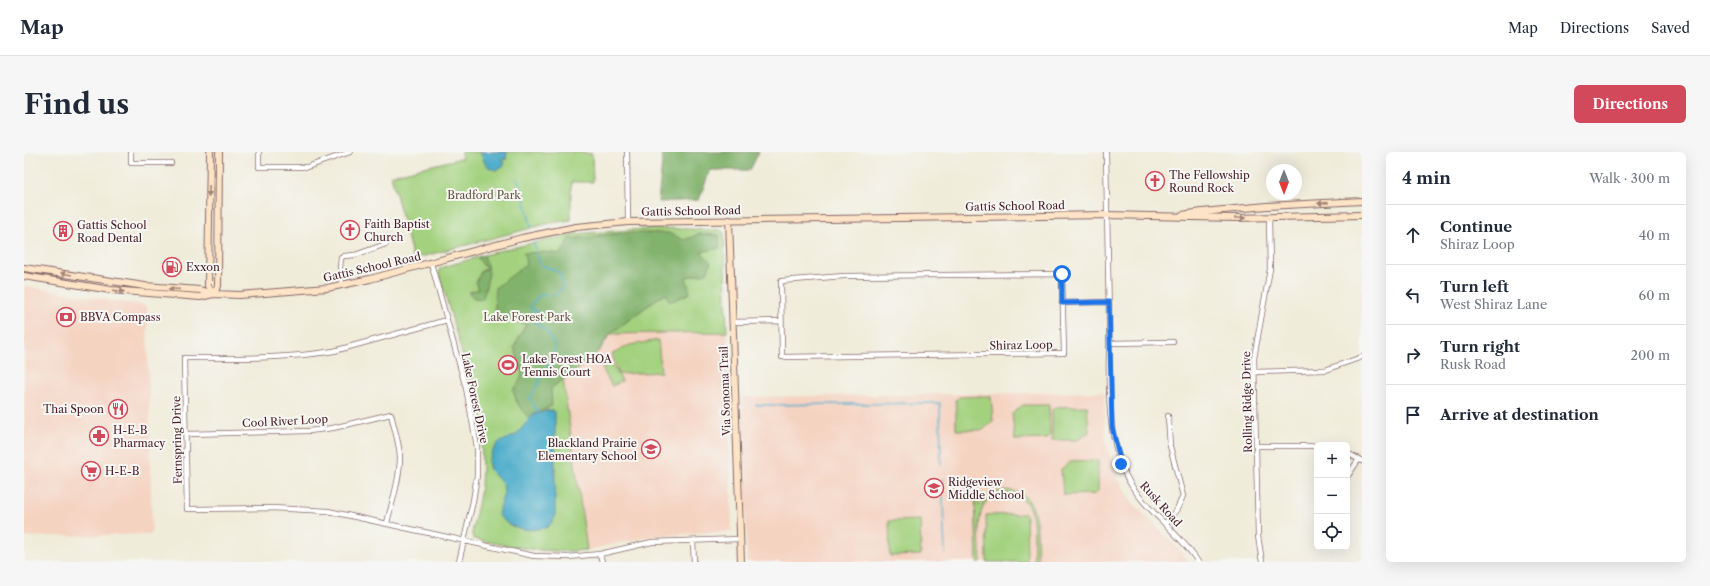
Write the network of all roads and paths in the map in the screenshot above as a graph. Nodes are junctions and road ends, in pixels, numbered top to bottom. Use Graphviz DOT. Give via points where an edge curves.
graph roads {
  1 [pos="131,152"];
  2 [pos="210,152"];
  3 [pos="219,152"];
  4 [pos="259,152"];
  5 [pos="350,152"];
  6 [pos="627,152"];
  7 [pos="1106,152"];
  8 [pos="171,163"];
  9 [pos="210,170"];
  10 [pos="219,170"];
  11 [pos="1362,201"];
  12 [pos="208,211"];
  13 [pos="219,212"];
  14 [pos="1107,215"];
  15 [pos="1362,215"];
  16 [pos="1178,216"];
  17 [pos="1269,218"];
  18 [pos="729,220"];
  19 [pos="628,222"];
  20 [pos="386,244"];
  21 [pos="431,263"];
  22 [pos="24,268"];
  23 [pos="24,276"];
  24 [pos="342,285"];
  25 [pos="213,294"];
  26 [pos="1109,302"];
  27 [pos="1062,303"];
  28 [pos="447,320"];
  29 [pos="781,320"];
  30 [pos="732,322"];
  31 [pos="1109,342"];
  32 [pos="1173,342"];
  33 [pos="1362,357"];
  34 [pos="1255,372"];
  35 [pos="1168,416"];
  36 [pos="187,434"];
  37 [pos="1257,446"];
  38 [pos="1314,446"];
  39 [pos="1350,455"];
  40 [pos="1360,460"];
  41 [pos="1350,474"];
  42 [pos="387,523"];
  43 [pos="1165,524"];
  44 [pos="740,539"];
  45 [pos="693,540"];
  46 [pos="463,542"];
  47 [pos="600,554"];
  48 [pos="534,556"];
  49 [pos="459,562"];
  50 [pos="534,562"];
  51 [pos="602,562"];
  52 [pos="694,562"];
  53 [pos="741,562"];
  54 [pos="1198,562"];
  55 [pos="1262,562"];
  1 -- 8 [label="street" via="131,163"];
  2 -- 9 [label="main road"];
  3 -- 10 [label="main road"];
  4 -- 5 [label="street" via="259,167 307,167"];
  6 -- 19 [label="street"];
  7 -- 14 [label="street, Rusk Road"];
  9 -- 10 [label="main road"];
  9 -- 12 [label="main road, one-way"];
  10 -- 13 [label="main road"];
  11 -- 16 [label="main road, Gattis School Road, one-way" via="1267,206"];
  12 -- 13 [label="main road"];
  12 -- 25 [label="main road" via="208,286"];
  13 -- 25 [label="main road" via="218,286"];
  14 -- 16 [label="main road, Gattis School Road"];
  14 -- 18 [label="main road, Gattis School Road"];
  14 -- 26 [label="street, Rusk Road"];
  15 -- 17 [label="main road, Gattis School Road"];
  16 -- 17 [label="main road, Gattis School Road, one-way"];
  17 -- 34 [label="street, Rolling Ridge Drive" via="1270,269 1256,344"];
  18 -- 19 [label="main road, Gattis School Road"];
  18 -- 30 [label="main road, Via Sonoma Trail"];
  19 -- 21 [label="main road, Gattis School Road" via="543,233"];
  20 -- 24 [label="street" via="341,258"];
  21 -- 24 [label="main road, Gattis School Road"];
  21 -- 28 [label="street, Lake Forest Drive"];
  25 -- 22 [label="main road, Gattis School Road, one-way" via="200,290 149,287"];
  23 -- 25 [label="main road, Gattis School Road, one-way" via="131,292 200,297"];
  24 -- 25 [label="main road, Gattis School Road" via="289,292"];
  26 -- 27 [label="street"];
  26 -- 31 [label="street, Rusk Road"];
  27 -- 29 [label="street, Shiraz Loop" via="1062,274 829,277 781,281"];
  27 -- 29 [label="street, Shiraz Loop" via="1064,353 782,357"];
  28 -- 36 [label="street, Fernspring Drive" via="317,354 184,358"];
  28 -- 46 [label="street, Lake Forest Drive" via="466,388 476,447 477,475"];
  29 -- 30 [label="street"];
  30 -- 44 [label="main road, Via Sonoma Trail"];
  31 -- 32 [label="street"];
  31 -- 43 [label="street, Rusk Road" via="1112,427 1118,455 1134,489"];
  33 -- 34 [label="street" via="1324,370"];
  34 -- 37 [label="street, Rolling Ridge Drive"];
  35 -- 43 [label="street" via="1170,446 1183,496"];
  36 -- 42 [label="street, Fernspring Drive" via="187,509 300,509 328,511"];
  36 -- 42 [label="street, Cool River Loop" via="310,431 391,414 400,456"];
  37 -- 38 [label="street"];
  37 -- 55 [label="street, Rolling Ridge Drive" via="1258,536"];
  39 -- 40 [label="street"];
  40 -- 41 [label="street"];
  42 -- 46 [label="street, Fernspring Drive"];
  43 -- 54 [label="street, Rusk Road"];
  44 -- 45 [label="street, Fernspring Drive"];
  44 -- 53 [label="main road, Via Sonoma Trail"];
  45 -- 47 [label="street, Fernspring Drive" via="652,542"];
  45 -- 52 [label="street"];
  46 -- 48 [label="street, Fernspring Drive"];
  46 -- 49 [label="street, Lake Forest Drive"];
  47 -- 48 [label="street, Fernspring Drive" via="568,557"];
  47 -- 51 [label="street"];
  48 -- 50 [label="street"];
}
